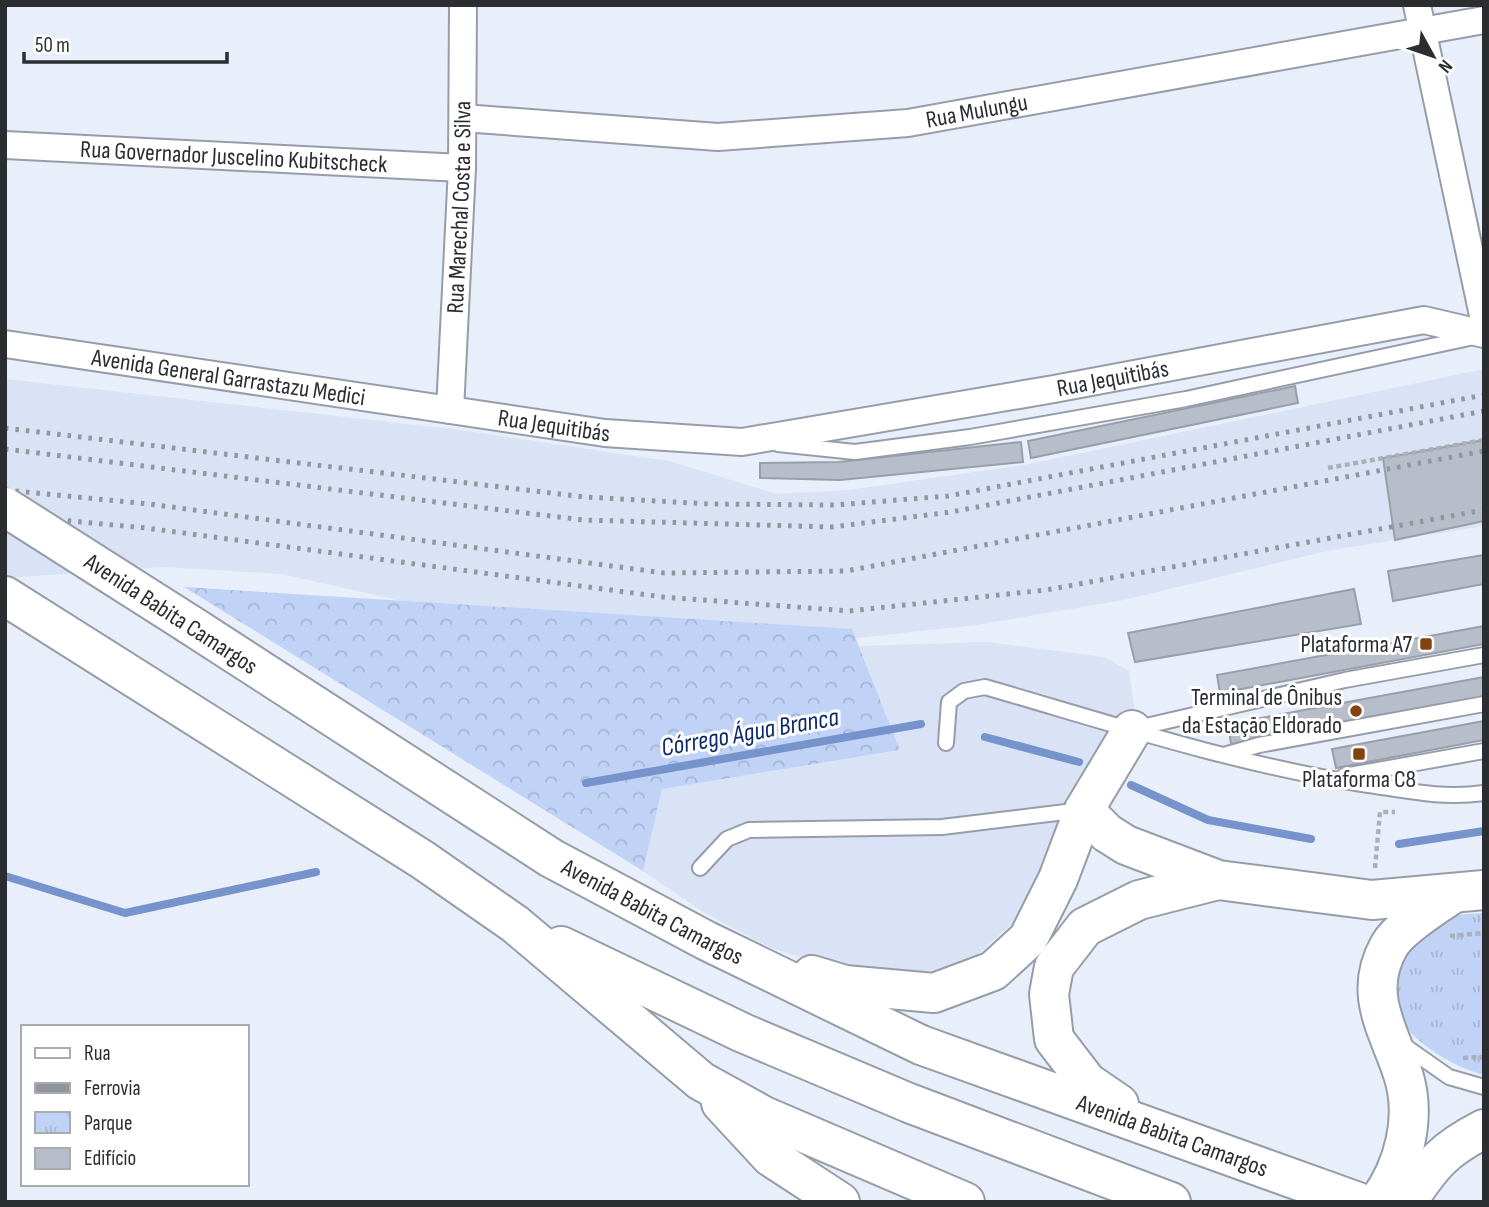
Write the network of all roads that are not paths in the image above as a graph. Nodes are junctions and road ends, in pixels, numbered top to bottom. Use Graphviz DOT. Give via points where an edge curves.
graph roads {
  1 [pos="463,5"];
  2 [pos="1417,5"];
  3 [pos="1484,20"];
  4 [pos="1422,32"];
  5 [pos="463,118"];
  6 [pos="5,145"];
  7 [pos="462,168"];
  8 [pos="1484,320"];
  9 [pos="1484,335"];
  10 [pos="5,344"];
  11 [pos="450,410"];
  12 [pos="5,507"];
  13 [pos="5,596"];
  14 [pos="1484,655"];
  15 [pos="1484,704"];
  16 [pos="1132,730"];
  17 [pos="946,743"];
  18 [pos="1484,751"];
  19 [pos="1222,756"];
  20 [pos="1328,778"];
  21 [pos="1484,793"];
  22 [pos="1084,810"];
  23 [pos="700,868"];
  24 [pos="1218,880"];
  25 [pos="1467,893"];
  26 [pos="515,924"];
  27 [pos="707,941"];
  28 [pos="1384,1031"];
  29 [pos="701,1081"];
  30 [pos="1484,1087"];
  31 [pos="1144,1123"];
  32 [pos="1484,1129"];
  33 [pos="840,1202"];
  34 [pos="965,1202"];
  35 [pos="1171,1202"];
  36 [pos="1358,1202"];
  37 [pos="1378,1202"];
  38 [pos="1407,1202"];
  1 -- 5 [label="street, Rua Marechal Costa e Silva"];
  2 -- 4 [label="street"];
  3 -- 4 [label="street, Rua Mulungu"];
  4 -- 5 [label="street, Rua Mulungu" via="908,123 718,137"];
  4 -- 8 [label="street"];
  5 -- 7 [label="street, Rua Marechal Costa e Silva"];
  6 -- 7 [label="street, Rua Governador Juscelino Kubitscheck"];
  7 -- 11 [label="street, Rua Marechal Costa e Silva"];
  9 -- 11 [label="street, Rua Jequitibás" via="1424,320 741,442 605,433"];
  10 -- 11 [label="street, Avenida General Garrastazu Medici"];
  12 -- 27 [label="main road, Avenida Babita Camargos, bridge" via="551,858"];
  13 -- 26 [label="main road" via="423,860"];
  14 -- 16 [label="lane" via="1345,680"];
  15 -- 19 [label="lane" via="1259,745"];
  16 -- 17 [label="lane" via="985,687 964,691 949,702"];
  16 -- 19 [label="lane"];
  16 -- 22 [label="main road"];
  18 -- 20 [label="lane"];
  19 -- 20 [label="lane"];
  20 -- 21 [label="lane" via="1452,798"];
  22 -- 23 [label="lane" via="942,827 749,830 727,839"];
  22 -- 24 [label="main road" via="1126,845"];
  22 -- 27 [label="main road" via="1058,879 1028,939 993,971 934,993 845,985"];
  24 -- 25 [label="main road" via="1372,900"];
  24 -- 31 [label="main road" via="1139,900 1085,927 1054,967 1049,994 1054,1039 1087,1082"];
  25 -- 28 [label="main road" via="1423,914 1389,945 1376,981"];
  26 -- 29 [label="main road"];
  26 -- 35 [label="main road" via="743,1033"];
  27 -- 31 [label="main road, Avenida Babita Camargos" via="921,1045"];
  28 -- 30 [label="lane" via="1449,1077"];
  28 -- 37 [label="main road" via="1404,1076 1406,1146 1393,1182"];
  29 -- 33 [label="main road" via="771,1157"];
  29 -- 34 [label="main road" via="764,1116"];
  31 -- 36 [label="main road, Avenida Babita Camargos"];
  32 -- 38 [label="main road" via="1453,1144"];
}
